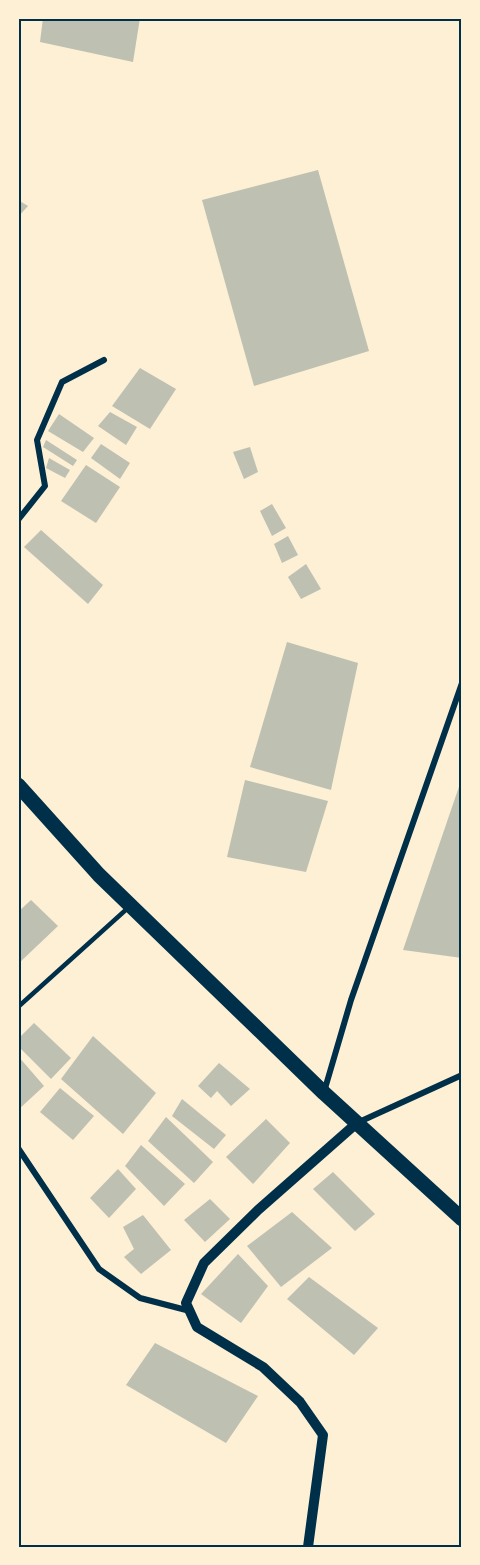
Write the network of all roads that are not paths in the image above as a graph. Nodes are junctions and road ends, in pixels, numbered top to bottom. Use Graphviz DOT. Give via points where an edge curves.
graph roads {
  1 [pos="104,360"];
  2 [pos="18,520"];
  3 [pos="462,683"];
  4 [pos="18,785"];
  5 [pos="131,905"];
  6 [pos="18,1007"];
  7 [pos="462,1075"];
  8 [pos="324,1093"];
  9 [pos="358,1122"];
  10 [pos="18,1148"];
  11 [pos="462,1218"];
  12 [pos="190,1311"];
  13 [pos="308,1547"];
  1 -- 2 [label="street" via="62,382 37,440 45,486"];
  3 -- 8 [label="street" via="351,1000"];
  4 -- 5 [label="main road"];
  5 -- 6 [label="lane"];
  5 -- 8 [label="main road"];
  7 -- 9 [label="street"];
  8 -- 9 [label="main road"];
  9 -- 11 [label="main road"];
  9 -- 12 [label="street" via="204,1263 186,1302"];
  10 -- 12 [label="street" via="99,1269 140,1298"];
  12 -- 13 [label="street" via="197,1327 263,1366 300,1402 323,1435"];
}
